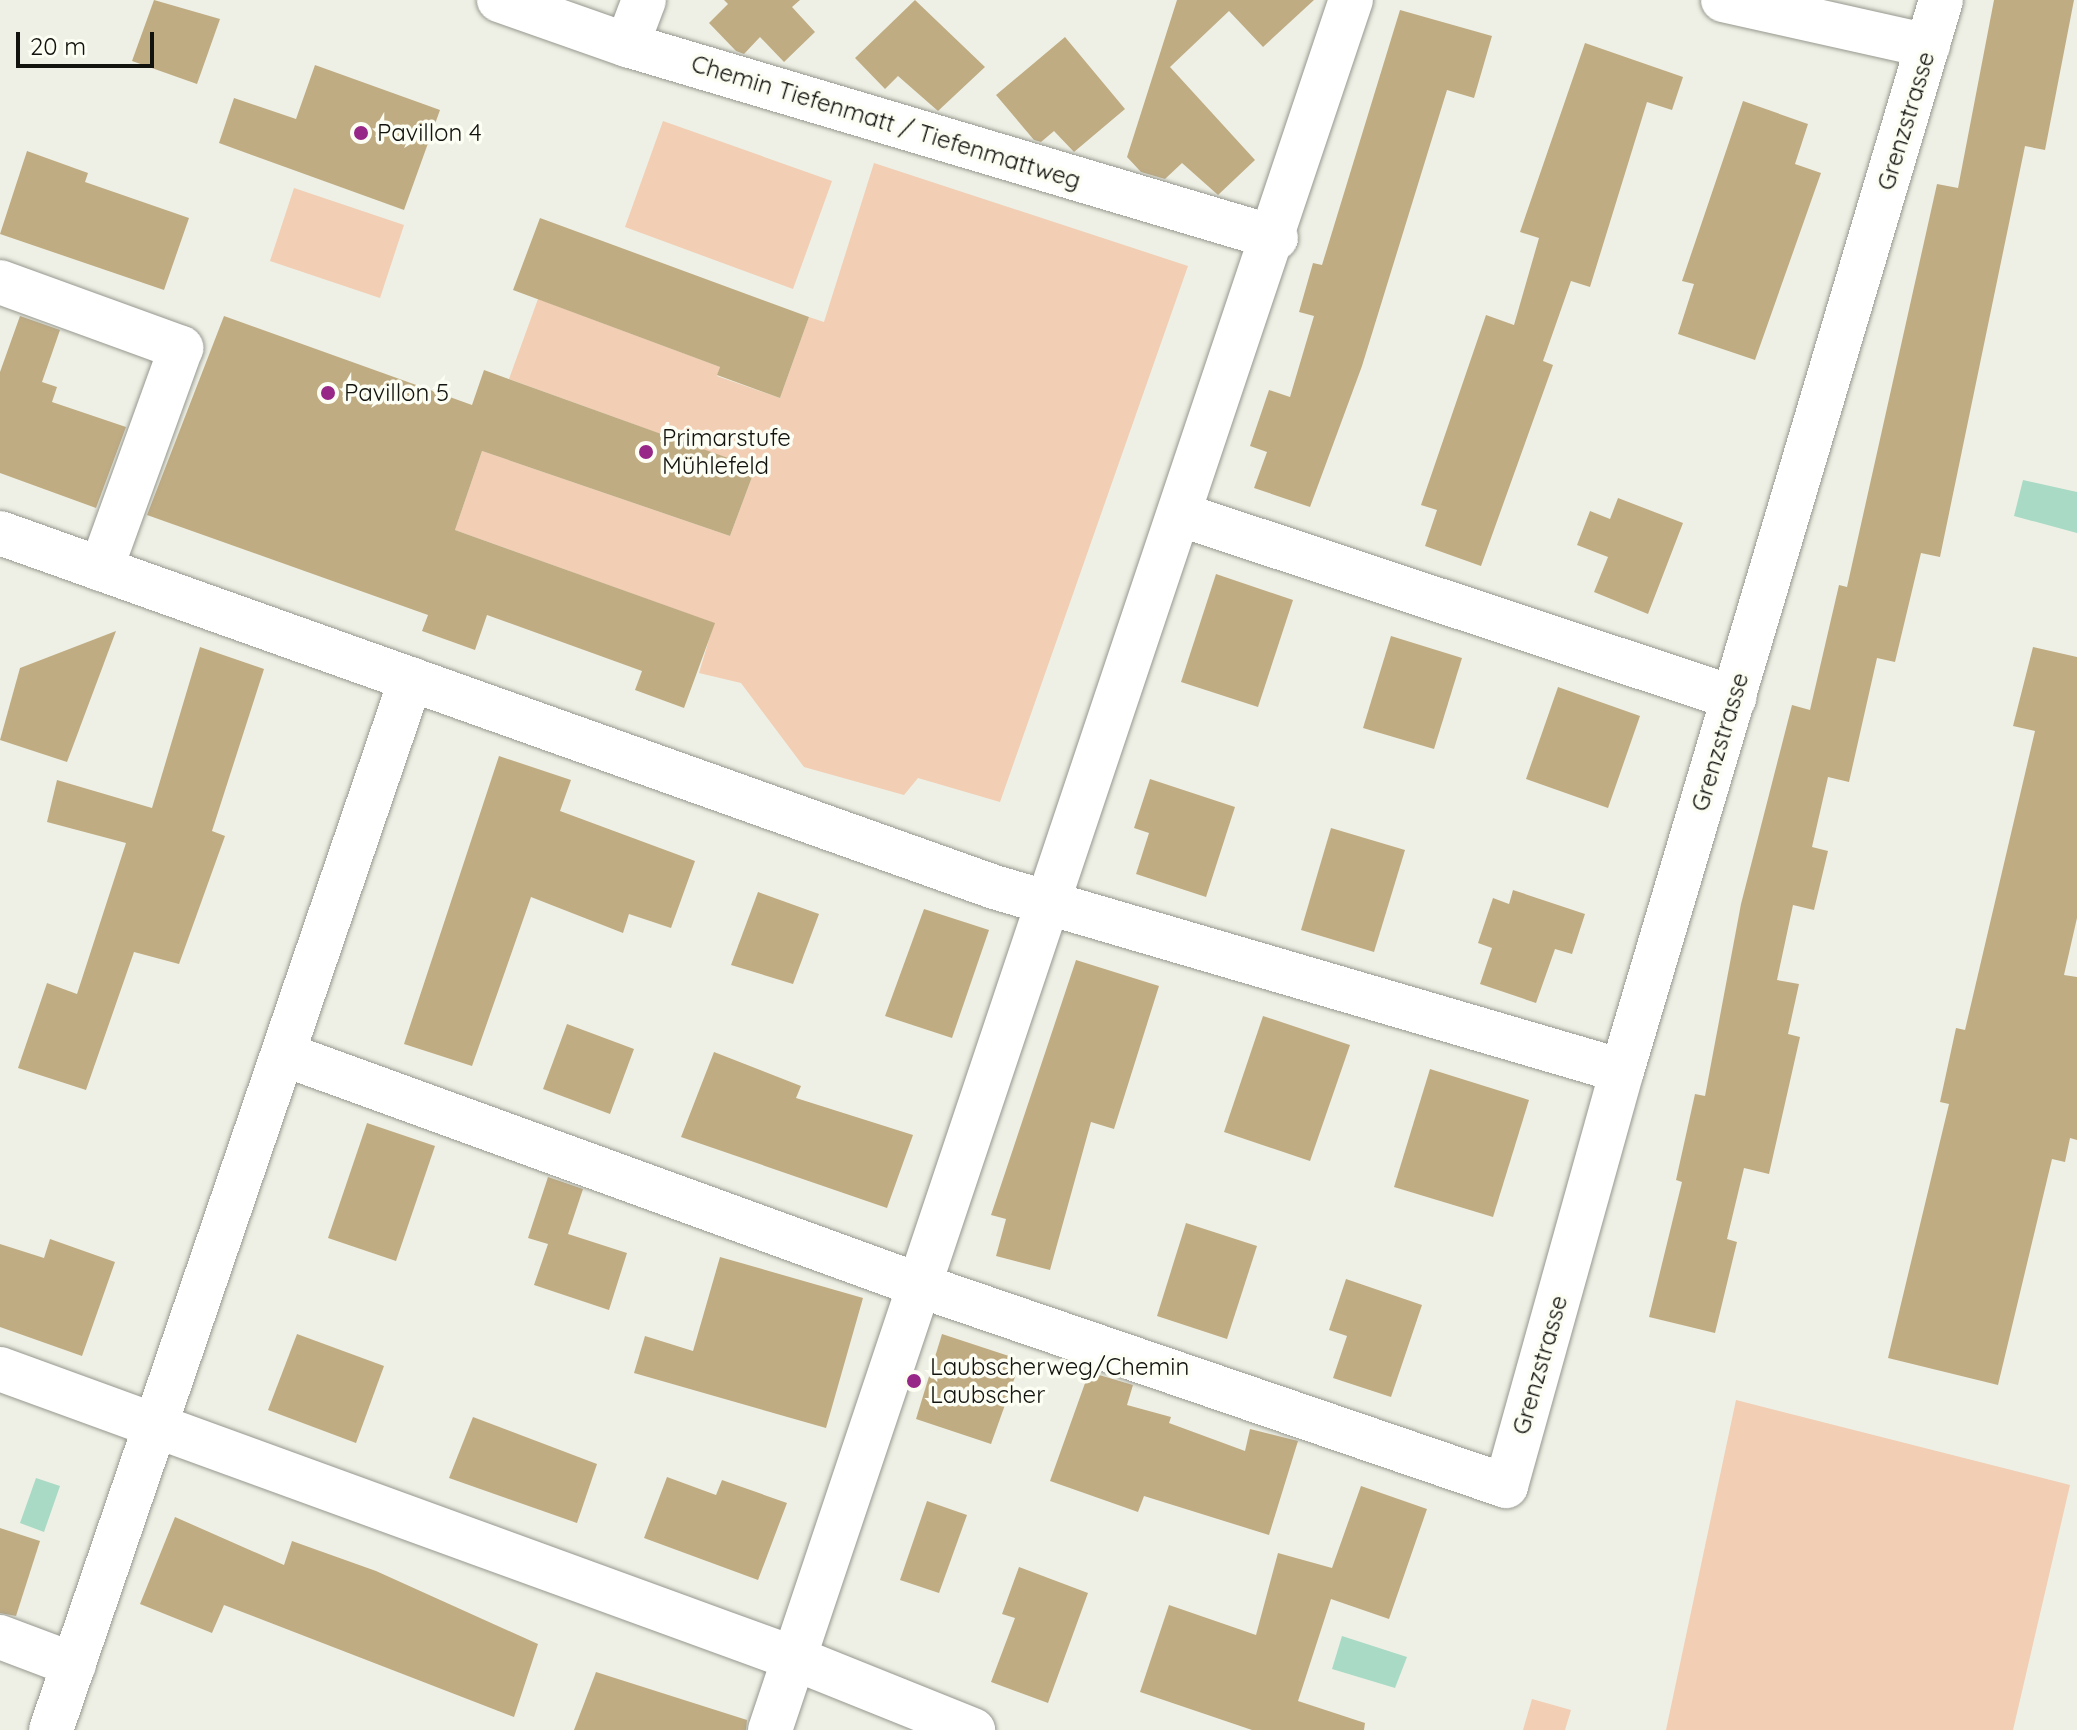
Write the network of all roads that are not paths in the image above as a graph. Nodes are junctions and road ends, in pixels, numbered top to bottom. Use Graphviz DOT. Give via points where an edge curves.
graph roads {
  1 [pos="499,0"];
  2 [pos="644,0"];
  3 [pos="1351,0"];
  4 [pos="1723,0"];
  5 [pos="1941,0"];
  6 [pos="627,45"];
  7 [pos="1928,46"];
  8 [pos="1276,238"];
  9 [pos="0,282"];
  10 [pos="1182,515"];
  11 [pos="0,533"];
  12 [pos="101,569"];
  13 [pos="411,679"];
  14 [pos="1734,698"];
  15 [pos="1045,903"];
  16 [pos="286,1055"];
  17 [pos="1622,1071"];
  18 [pos="924,1287"];
  19 [pos="0,1369"];
  20 [pos="157,1426"];
  21 [pos="0,1637"];
  22 [pos="796,1659"];
  23 [pos="74,1665"];
  24 [pos="51,1730"];
  25 [pos="770,1730"];
  26 [pos="973,1730"];
  1 -- 6 [label="street, Chemin Tiefenmatt / Tiefenmattweg"];
  2 -- 6 [label="street"];
  3 -- 8 [label="street"];
  4 -- 7 [label="street"];
  5 -- 7 [label="street, Grenzstrasse"];
  6 -- 8 [label="street, Chemin Tiefenmatt / Tiefenmattweg"];
  7 -- 14 [label="street, Grenzstrasse"];
  8 -- 10 [label="street"];
  9 -- 12 [label="street" via="181,348"];
  10 -- 14 [label="street"];
  10 -- 15 [label="street"];
  11 -- 12 [label="street"];
  12 -- 13 [label="street"];
  13 -- 15 [label="street"];
  13 -- 16 [label="street"];
  14 -- 17 [label="street, Grenzstrasse"];
  15 -- 17 [label="street"];
  15 -- 18 [label="street"];
  16 -- 18 [label="street"];
  16 -- 20 [label="street"];
  17 -- 18 [label="street, Grenzstrasse" via="1506,1486"];
  18 -- 22 [label="street"];
  19 -- 20 [label="street"];
  20 -- 22 [label="street"];
  20 -- 23 [label="street"];
  21 -- 23 [label="street"];
  22 -- 25 [label="street"];
  22 -- 26 [label="street"];
  23 -- 24 [label="street"];
}
